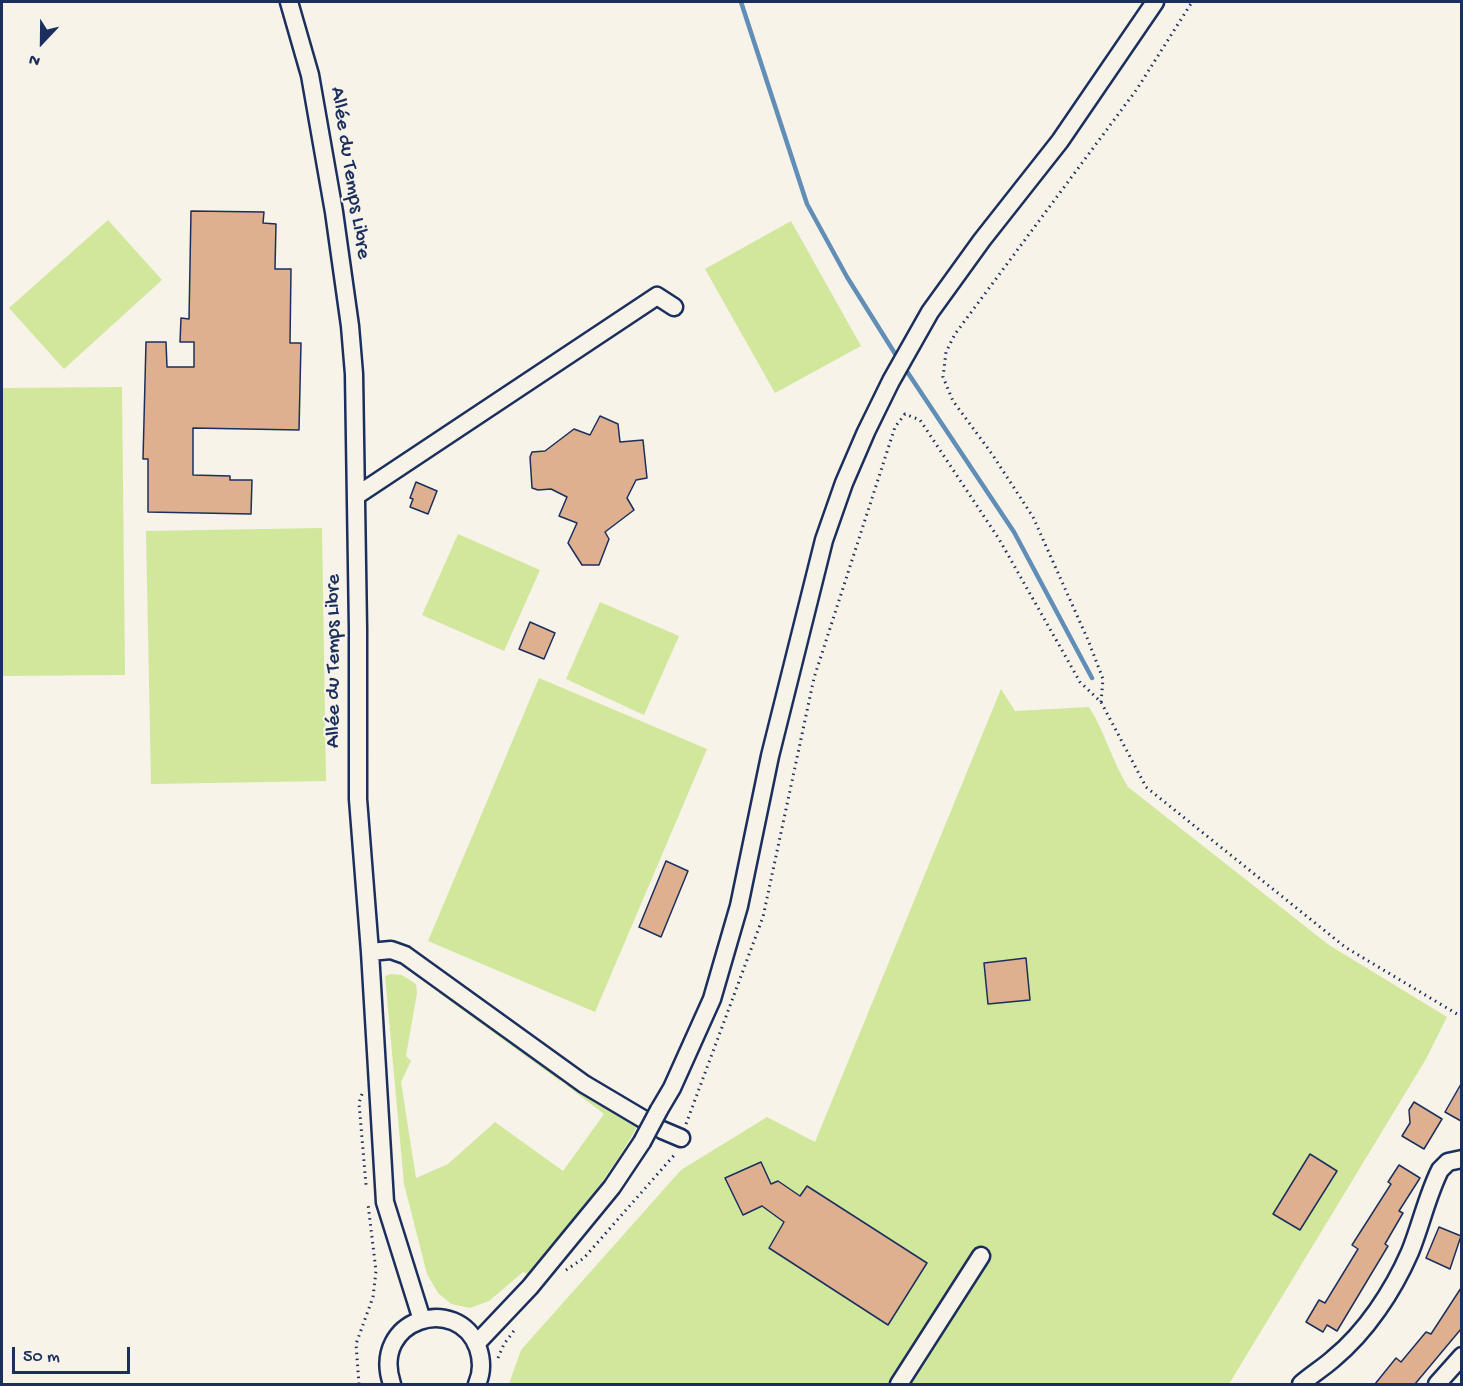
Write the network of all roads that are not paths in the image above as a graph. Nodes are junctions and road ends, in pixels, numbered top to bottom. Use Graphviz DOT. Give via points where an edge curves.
graph roads {
  1 [pos="289,2"];
  2 [pos="1144,2"];
  3 [pos="1155,2"];
  4 [pos="1126,43"];
  5 [pos="674,307"];
  6 [pos="356,496"];
  7 [pos="370,952"];
  8 [pos="643,1119"];
  9 [pos="662,1130"];
  10 [pos="681,1138"];
  11 [pos="1461,1159"];
  12 [pos="981,1256"];
  13 [pos="422,1320"];
  14 [pos="476,1344"];
  15 [pos="1461,1356"];
  16 [pos="479,1382"];
  17 [pos="392,1384"];
  18 [pos="899,1384"];
  19 [pos="1300,1384"];
  20 [pos="1437,1384"];
  1 -- 6 [label="street, Allée du Temps Libre" via="310,75 350,326"];
  2 -- 4 [label="street"];
  3 -- 4 [label="street"];
  4 -- 14 [label="street, bridge" via="1060,141 930,312 866,432 824,540 773,745 739,906 712,999 672,1088 612,1187 530,1287"];
  5 -- 6 [label="street" via="657,296"];
  6 -- 7 [label="street, Allée du Temps Libre" via="358,799"];
  7 -- 8 [label="street" via="391,950 405,955 584,1084"];
  7 -- 13 [label="street, Allée du Temps Libre" via="385,1202"];
  9 -- 10 [label="street"];
  11 -- 19 [label="street" via="1448,1162 1440,1170 1411,1250 1381,1303 1349,1344"];
  12 -- 18 [label="street"];
  13 -- 14 [label="street" via="454,1322"];
  13 -- 17 [label="street" via="409,1325 391,1346 387,1360"];
  14 -- 16 [label="street" via="481,1367"];
  15 -- 20 [label="street"];
}
